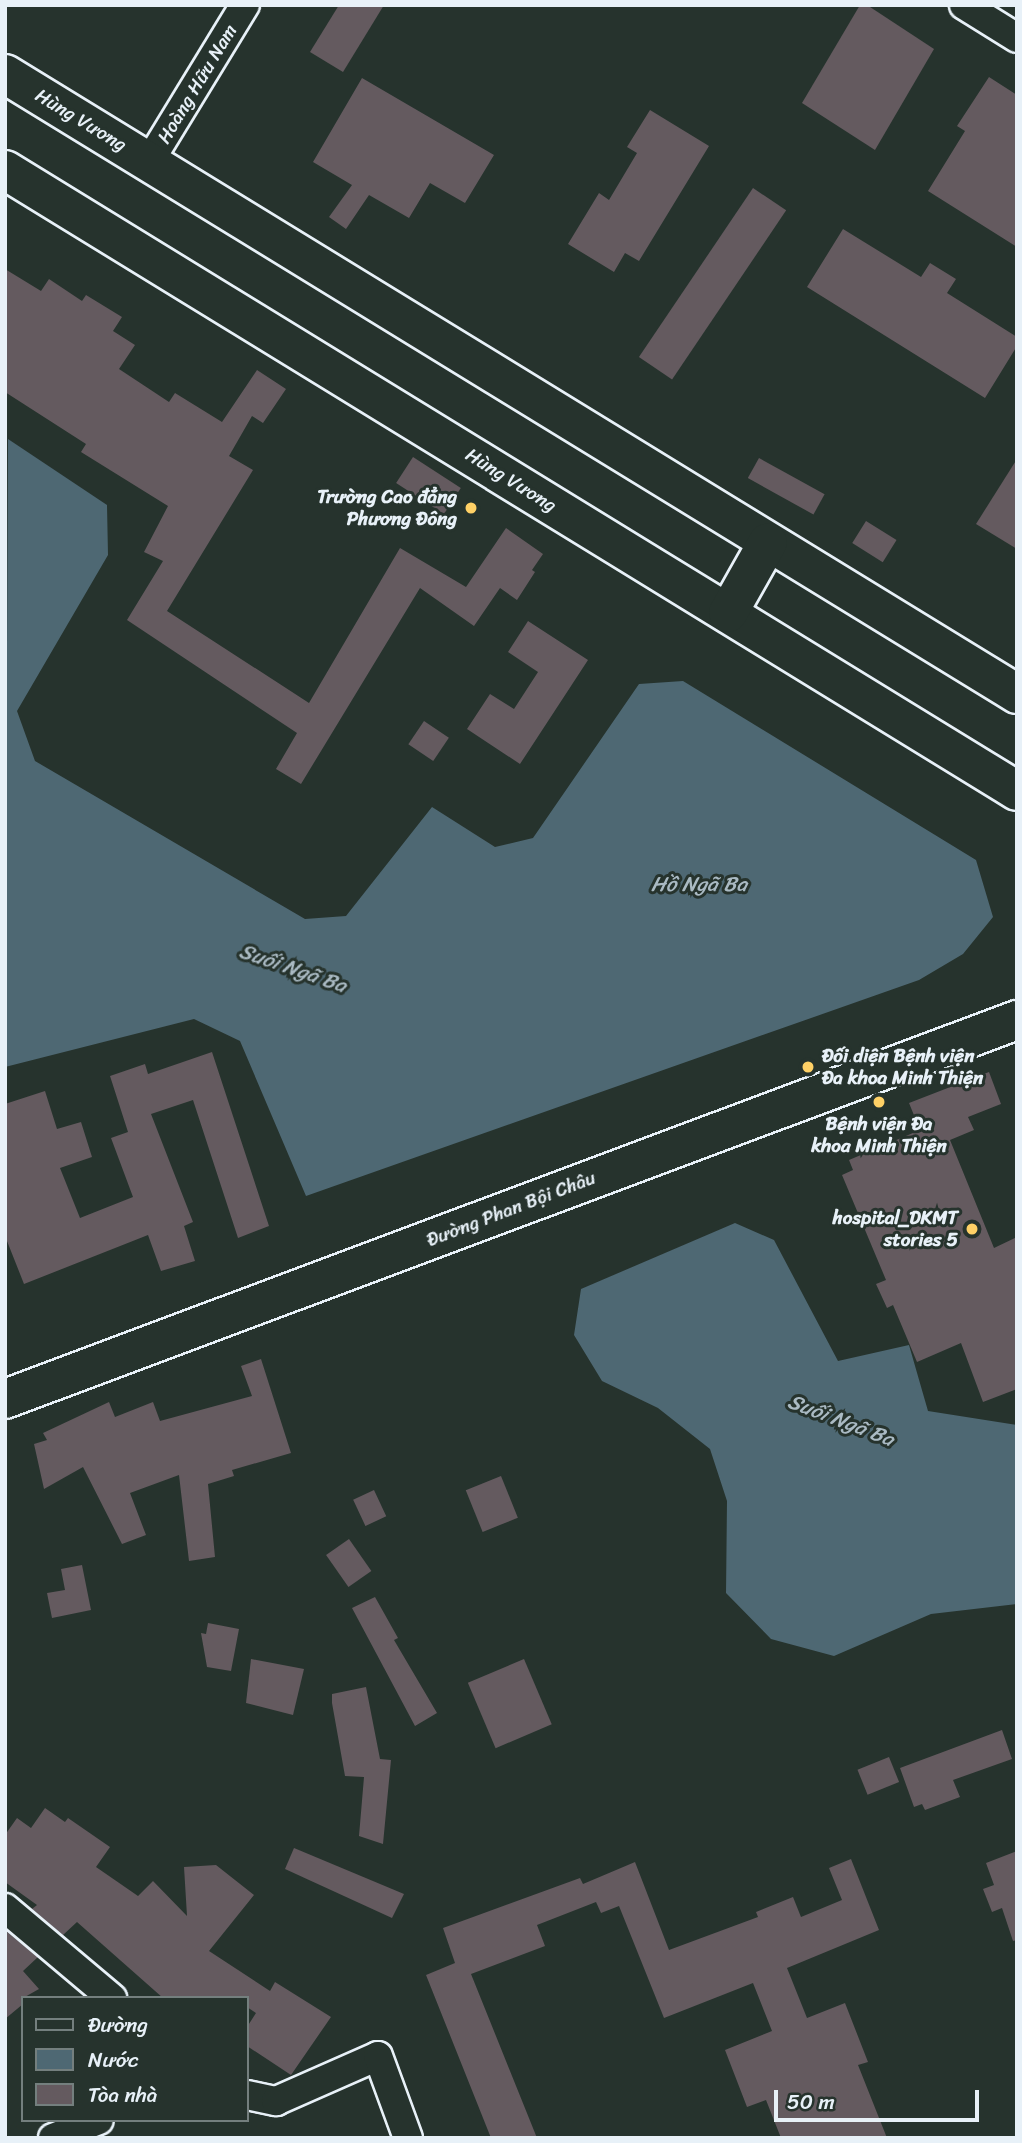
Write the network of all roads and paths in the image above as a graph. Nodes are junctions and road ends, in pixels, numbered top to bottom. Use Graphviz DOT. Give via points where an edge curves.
graph roads {
  1 [pos="245,5"];
  2 [pos="964,5"];
  3 [pos="1017,38"];
  4 [pos="5,74"];
  5 [pos="149,162"];
  6 [pos="5,170"];
  7 [pos="768,542"];
  8 [pos="728,613"];
  9 [pos="1017,694"];
  10 [pos="1017,790"];
  11 [pos="1017,1020"];
  12 [pos="5,1399"];
  13 [pos="5,1908"];
  14 [pos="110,1996"];
  15 [pos="248,2095"];
  16 [pos="94,2122"];
  17 [pos="53,2138"];
  18 [pos="408,2138"];
  1 -- 5 [label="street, Hoàng Hữu Nam"];
  2 -- 3 [label="street"];
  4 -- 5 [label="main road, Hùng Vương"];
  5 -- 7 [label="main road, Hùng Vương"];
  6 -- 8 [label="main road, Hùng Vương"];
  7 -- 8 [label="main road"];
  7 -- 9 [label="main road, Hùng Vương"];
  8 -- 10 [label="main road, Hùng Vương"];
  11 -- 12 [label="main road, Đường Phan Bội Châu"];
  13 -- 14 [label="street"];
  15 -- 18 [label="street" via="276,2101 378,2056"];
  16 -- 17 [label="street"];
}
